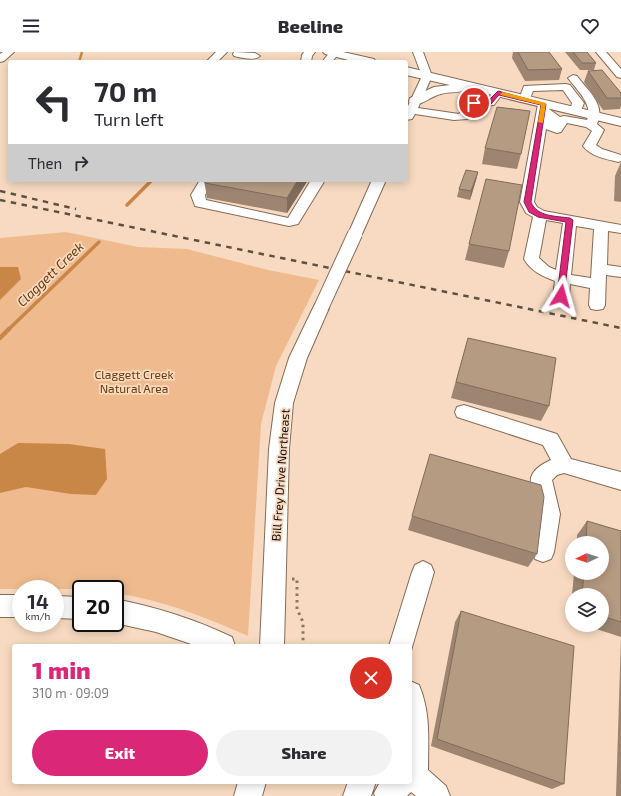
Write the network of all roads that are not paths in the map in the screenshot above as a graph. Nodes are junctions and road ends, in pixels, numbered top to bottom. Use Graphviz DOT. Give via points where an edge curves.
graph roads {
  1 [pos="9,52"];
  2 [pos="222,52"];
  3 [pos="226,52"];
  4 [pos="418,52"];
  5 [pos="601,52"];
  6 [pos="239,53"];
  7 [pos="330,56"];
  8 [pos="258,57"];
  9 [pos="0,59"];
  10 [pos="214,60"];
  11 [pos="357,60"];
  12 [pos="408,71"];
  13 [pos="427,76"];
  14 [pos="621,76"];
  15 [pos="589,77"];
  16 [pos="610,77"];
  17 [pos="478,88"];
  18 [pos="498,93"];
  19 [pos="525,99"];
  20 [pos="411,106"];
  21 [pos="543,107"];
  22 [pos="576,111"];
  23 [pos="593,120"];
  24 [pos="621,122"];
  25 [pos="620,159"];
  26 [pos="206,182"];
  27 [pos="317,182"];
  28 [pos="378,182"];
  29 [pos="540,215"];
  30 [pos="570,220"];
  31 [pos="601,226"];
  32 [pos="621,229"];
  33 [pos="621,272"];
  34 [pos="564,277"];
  35 [pos="599,277"];
  36 [pos="561,296"];
  37 [pos="597,305"];
  38 [pos="464,412"];
  39 [pos="564,464"];
  40 [pos="621,481"];
  41 [pos="543,552"];
  42 [pos="422,572"];
  43 [pos="0,606"];
  44 [pos="12,606"];
  45 [pos="124,614"];
  46 [pos="218,644"];
  47 [pos="272,644"];
  48 [pos="402,644"];
  49 [pos="412,699"];
  50 [pos="412,724"];
  51 [pos="412,782"];
  52 [pos="251,784"];
  53 [pos="361,784"];
  54 [pos="248,796"];
  55 [pos="357,796"];
  56 [pos="436,796"];
  1 -- 9 [label="street"];
  2 -- 10 [label="street"];
  3 -- 6 [label="street"];
  4 -- 13 [label="street"];
  5 -- 14 [label="street"];
  6 -- 8 [label="street"];
  7 -- 11 [label="main road"];
  12 -- 13 [label="main road"];
  13 -- 17 [label="main road"];
  13 -- 20 [label="street"];
  14 -- 16 [label="street"];
  15 -- 23 [label="street" via="573,78 594,106"];
  17 -- 18 [label="main road"];
  17 -- 20 [label="main road" via="443,89 430,93"];
  18 -- 19 [label="main road"];
  18 -- 20 [label="street" via="490,103 471,104 463,117"];
  19 -- 21 [label="main road"];
  19 -- 22 [label="street" via="528,88 566,87 578,103"];
  21 -- 22 [label="main road"];
  21 -- 23 [label="street" via="554,117 550,127 557,129 564,119"];
  21 -- 29 [label="street" via="527,202 531,210"];
  22 -- 23 [label="main road"];
  23 -- 24 [label="main road"];
  23 -- 25 [label="street" via="598,130 589,146 598,152"];
  26 -- 27 [label="street" via="198,195 200,202 289,222 293,221"];
  28 -- 47 [label="street, Bill Frey Drive Northeast, bridge" via="298,358 284,403 279,449"];
  29 -- 30 [label="street"];
  29 -- 34 [label="street" via="531,259 535,266"];
  30 -- 31 [label="street"];
  30 -- 34 [label="street"];
  31 -- 32 [label="street"];
  31 -- 35 [label="street"];
  33 -- 35 [label="street"];
  34 -- 35 [label="street"];
  34 -- 36 [label="street"];
  35 -- 37 [label="street"];
  38 -- 39 [label="street" via="550,439"];
  39 -- 40 [label="street"];
  39 -- 41 [label="street" via="550,469 542,478 549,514"];
  42 -- 48 [label="street"];
  43 -- 44 [label="street"];
  45 -- 46 [label="street" via="161,621"];
  49 -- 50 [label="street"];
  51 -- 56 [label="street" via="421,781"];
  52 -- 54 [label="street"];
  53 -- 55 [label="street"];
}
